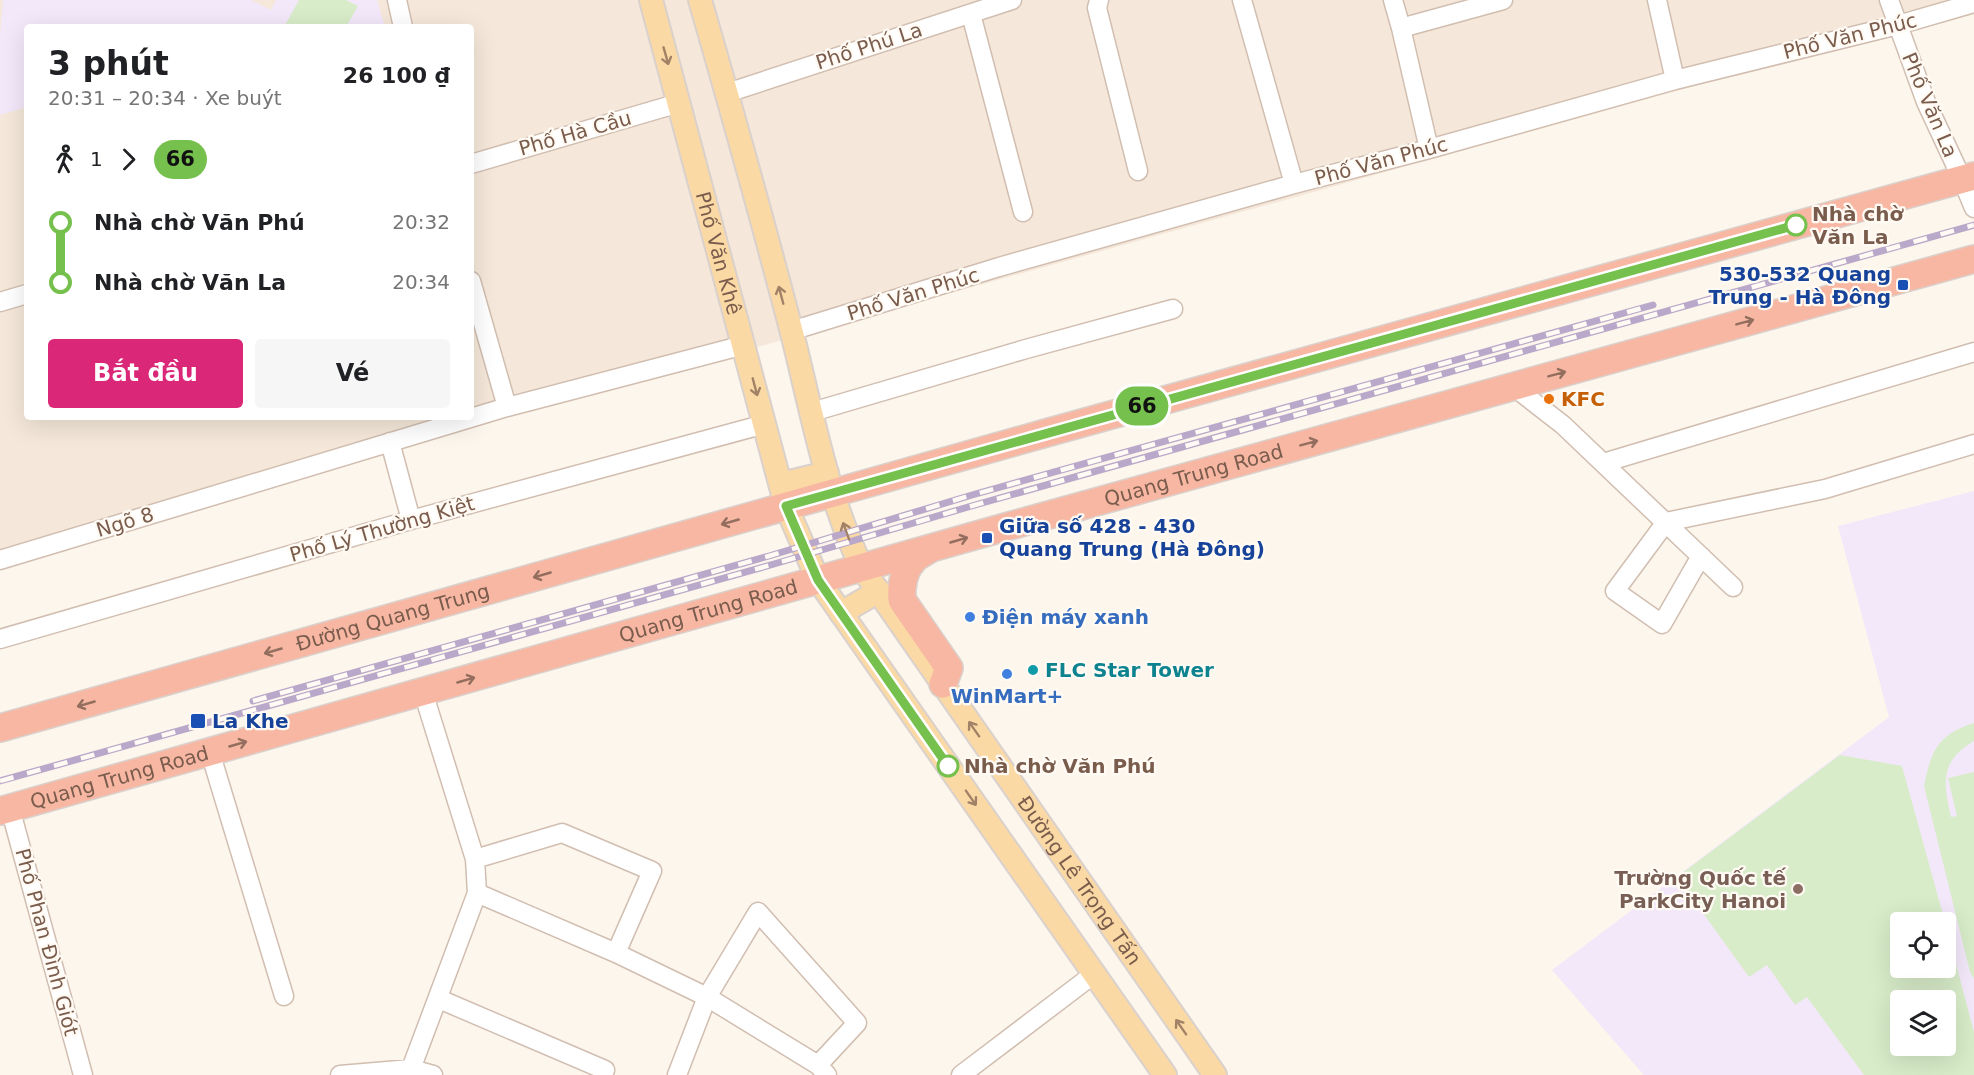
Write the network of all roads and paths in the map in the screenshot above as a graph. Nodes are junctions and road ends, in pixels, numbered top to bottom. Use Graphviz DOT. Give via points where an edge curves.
graph roads {
  1 [pos="397,0"];
  2 [pos="651,0"];
  3 [pos="700,0"];
  4 [pos="1012,0"];
  5 [pos="1099,0"];
  6 [pos="1242,0"];
  7 [pos="1393,0"];
  8 [pos="1503,0"];
  9 [pos="1657,0"];
  10 [pos="1889,0"];
  11 [pos="1974,3"];
  12 [pos="970,14"];
  13 [pos="402,24"];
  14 [pos="1898,25"];
  15 [pos="1401,28"];
  16 [pos="1675,80"];
  17 [pos="727,93"];
  18 [pos="680,103"];
  19 [pos="1429,149"];
  20 [pos="474,163"];
  21 [pos="1138,171"];
  22 [pos="1968,177"];
  23 [pos="1294,184"];
  24 [pos="1974,208"];
  25 [pos="1023,212"];
  26 [pos="1974,259"];
  27 [pos="474,291"];
  28 [pos="24,295"];
  29 [pos="0,302"];
  30 [pos="1173,309"];
  31 [pos="791,331"];
  32 [pos="744,345"];
  33 [pos="1974,351"];
  34 [pos="1512,386"];
  35 [pos="507,406"];
  36 [pos="812,412"];
  37 [pos="474,416"];
  38 [pos="462,420"];
  39 [pos="765,424"];
  40 [pos="390,442"];
  41 [pos="1974,444"];
  42 [pos="1603,463"];
  43 [pos="829,483"];
  44 [pos="783,495"];
  45 [pos="411,520"];
  46 [pos="1666,522"];
  47 [pos="931,548"];
  48 [pos="1701,556"];
  49 [pos="0,560"];
  50 [pos="862,567"];
  51 [pos="818,580"];
  52 [pos="1733,587"];
  53 [pos="879,591"];
  54 [pos="841,613"];
  55 [pos="0,639"];
  56 [pos="943,684"];
  57 [pos="423,692"];
  58 [pos="0,728"];
  59 [pos="210,752"];
  60 [pos="5,810"];
  61 [pos="475,859"];
  62 [pos="477,893"];
  63 [pos="616,953"];
  64 [pos="1094,974"];
  65 [pos="284,996"];
  66 [pos="707,997"];
  67 [pos="439,999"];
  68 [pos="411,1069"];
  69 [pos="823,1070"];
  70 [pos="83,1075"];
  71 [pos="340,1075"];
  72 [pos="433,1075"];
  73 [pos="603,1075"];
  74 [pos="677,1075"];
  75 [pos="961,1075"];
  76 [pos="1165,1075"];
  77 [pos="1215,1075"];
  1 -- 13 [label="street"];
  2 -- 18 [label="main road, Phố Văn Khê, one-way"];
  3 -- 17 [label="main road"];
  4 -- 12 [label="street, Phố Phú La"];
  5 -- 21 [label="street" via="1097,8"];
  6 -- 23 [label="street"];
  7 -- 15 [label="street"];
  8 -- 15 [label="street"];
  9 -- 16 [label="street"];
  10 -- 14 [label="street, Phố Văn La"];
  11 -- 14 [label="street, Phố Văn Phúc"];
  12 -- 17 [label="street, Phố Phú La"];
  12 -- 25 [label="street"];
  14 -- 16 [label="street, Phố Văn Phúc"];
  14 -- 22 [label="street, Phố Văn La" via="1926,102"];
  15 -- 19 [label="street"];
  16 -- 19 [label="street, Phố Văn Phúc"];
  31 -- 17 [label="main road, one-way"];
  18 -- 20 [label="street, Phố Hà Cầu"];
  18 -- 32 [label="main road, Phố Văn Khê"];
  19 -- 23 [label="street, Phố Văn Phúc"];
  22 -- 24 [label="street, Phố Văn La"];
  22 -- 43 [label="highway"];
  23 -- 31 [label="street, Phố Văn Phúc" via="999,267"];
  34 -- 26 [label="highway, Quang Trung Road, one-way"];
  27 -- 35 [label="street"];
  28 -- 29 [label="street"];
  30 -- 36 [label="street"];
  31 -- 36 [label="main road"];
  32 -- 35 [label="street, Ngõ 8"];
  32 -- 39 [label="main road, Phố Văn Khê, one-way"];
  33 -- 42 [label="street"];
  34 -- 42 [label="street" via="1563,425"];
  47 -- 34 [label="highway, Quang Trung Road, one-way"];
  35 -- 37 [label="street, Ngõ 8"];
  36 -- 43 [label="main road"];
  38 -- 40 [label="street, Ngõ 8"];
  39 -- 44 [label="main road, Phố Văn Khê"];
  39 -- 45 [label="street, Phố Lý Thường Kiệt"];
  40 -- 45 [label="street"];
  40 -- 49 [label="street, Ngõ 8"];
  41 -- 46 [label="street" via="1825,489"];
  42 -- 46 [label="street"];
  43 -- 44 [label="highway"];
  50 -- 43 [label="main road, Đường Lê Trọng Tấn, one-way"];
  44 -- 51 [label="main road, Phố Văn Khê"];
  44 -- 58 [label="highway, Đường Quang Trung, one-way"];
  45 -- 55 [label="street, Phố Lý Thường Kiệt"];
  46 -- 48 [label="street"];
  46 -- 48 [label="street" via="1615,591 1662,624"];
  47 -- 50 [label="highway, Quang Trung Road"];
  47 -- 56 [label="highway" via="912,561 901,588 902,600 949,668"];
  48 -- 52 [label="street"];
  50 -- 51 [label="highway, Quang Trung Road"];
  50 -- 53 [label="main road, Đường Lê Trọng Tấn"];
  51 -- 54 [label="main road"];
  57 -- 51 [label="highway, Quang Trung Road, one-way"];
  53 -- 54 [label="main road"];
  53 -- 56 [label="main road, Đường Lê Trọng Tấn"];
  54 -- 64 [label="main road, one-way"];
  77 -- 56 [label="main road, Đường Lê Trọng Tấn, one-way"];
  59 -- 57 [label="highway, Quang Trung Road, one-way"];
  57 -- 61 [label="street"];
  59 -- 60 [label="highway, Quang Trung Road"];
  59 -- 65 [label="street"];
  60 -- 70 [label="street, Phố Phan Đình Giót"];
  61 -- 62 [label="street"];
  61 -- 63 [label="street" via="562,833 652,871"];
  62 -- 63 [label="street"];
  62 -- 67 [label="street"];
  63 -- 66 [label="street"];
  64 -- 75 [label="street"];
  64 -- 76 [label="main road"];
  66 -- 69 [label="street"];
  66 -- 69 [label="street" via="758,912 857,1023"];
  66 -- 74 [label="street"];
  67 -- 68 [label="street"];
  67 -- 73 [label="street" via="605,1070"];
  68 -- 71 [label="street"];
  68 -- 72 [label="street"];
}
